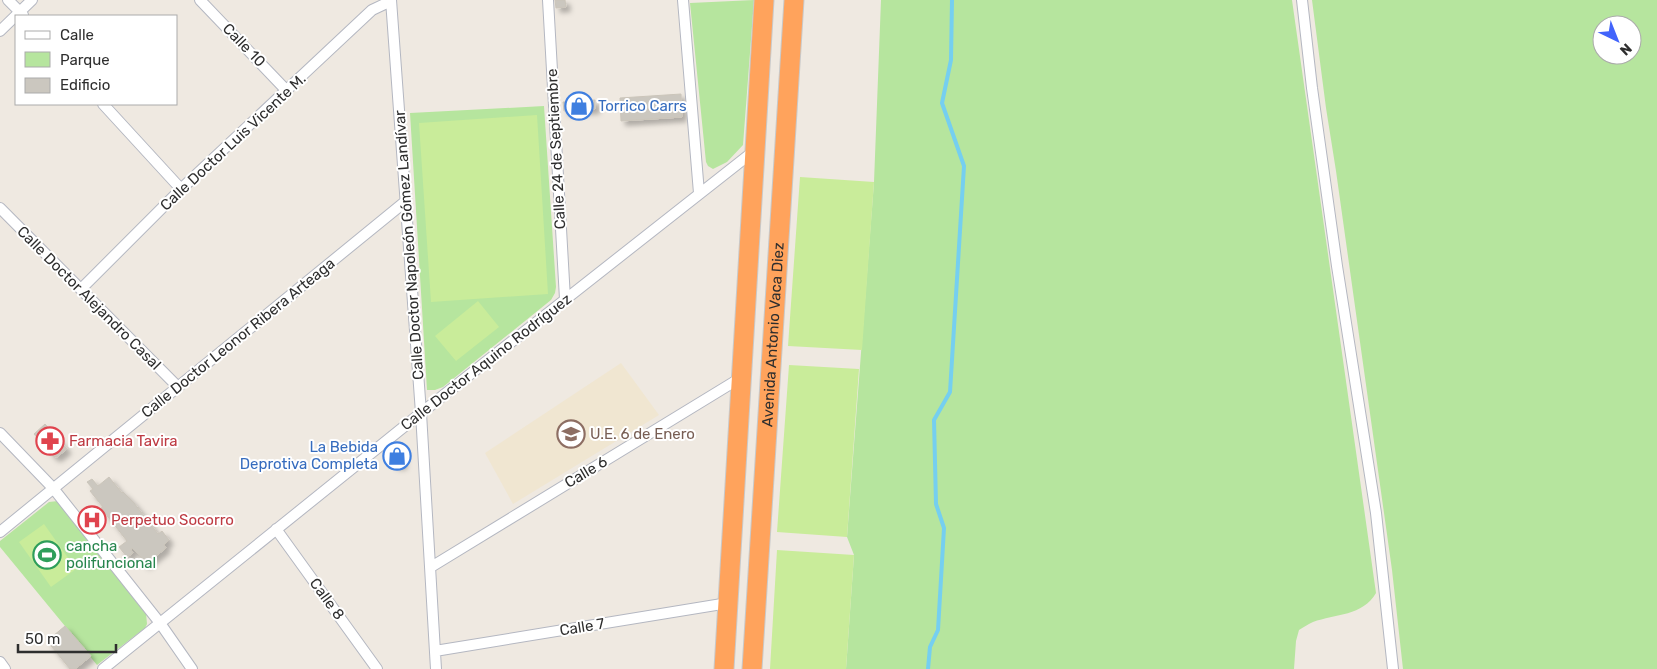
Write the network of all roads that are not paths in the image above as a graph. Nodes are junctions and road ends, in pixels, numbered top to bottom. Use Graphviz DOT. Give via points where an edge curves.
graph roads {
  1 [pos="8,0"];
  2 [pos="32,0"];
  3 [pos="200,0"];
  4 [pos="548,0"];
  5 [pos="683,0"];
  6 [pos="764,0"];
  7 [pos="794,0"];
  8 [pos="1302,0"];
  9 [pos="391,1"];
  10 [pos="22,14"];
  11 [pos="15,19"];
  12 [pos="0,31"];
  13 [pos="287,91"];
  14 [pos="105,105"];
  15 [pos="754,151"];
  16 [pos="181,189"];
  17 [pos="699,193"];
  18 [pos="406,201"];
  19 [pos="0,208"];
  20 [pos="81,289"];
  21 [pos="565,299"];
  22 [pos="742,377"];
  23 [pos="178,387"];
  24 [pos="421,412"];
  25 [pos="0,433"];
  26 [pos="53,488"];
  27 [pos="276,529"];
  28 [pos="0,532"];
  29 [pos="431,567"];
  30 [pos="728,603"];
  31 [pos="160,623"];
  32 [pos="435,651"];
  33 [pos="0,662"];
  34 [pos="5,669"];
  35 [pos="103,669"];
  36 [pos="192,669"];
  37 [pos="377,669"];
  38 [pos="436,669"];
  39 [pos="724,669"];
  40 [pos="746,669"];
  41 [pos="752,669"];
  42 [pos="1393,669"];
  1 -- 10 [label="street"];
  2 -- 10 [label="street"];
  3 -- 13 [label="street, Calle 10"];
  4 -- 21 [label="street, Calle 24 de Septiembre"];
  5 -- 17 [label="street"];
  6 -- 15 [label="highway, Avenida Antonio Vaca Diez"];
  7 -- 41 [label="highway, Avenida Antonio Vaca Diez"];
  8 -- 42 [label="street" via="1337,266 1376,513"];
  9 -- 13 [label="street, Calle Doctor Luis Vicente M." via="372,10"];
  9 -- 18 [label="street, Calle Doctor Napoleón Gómez Landívar"];
  11 -- 12 [label="street"];
  13 -- 16 [label="street, Calle Doctor Luis Vicente M."];
  14 -- 16 [label="street"];
  15 -- 17 [label="street, Calle Doctor Aquino Rodríguez"];
  15 -- 22 [label="highway, Avenida Antonio Vaca Diez"];
  16 -- 20 [label="street, Calle Doctor Luis Vicente M."];
  17 -- 21 [label="street, Calle Doctor Aquino Rodríguez"];
  18 -- 23 [label="street, Calle Doctor Leonor Ribera Arteaga"];
  18 -- 24 [label="street, Calle Doctor Napoleón Gómez Landívar"];
  19 -- 20 [label="street, Calle Doctor Alejandro Casal"];
  20 -- 23 [label="street, Calle Doctor Alejandro Casal"];
  21 -- 24 [label="street, Calle Doctor Aquino Rodríguez"];
  22 -- 29 [label="street, Calle 6"];
  22 -- 30 [label="highway, Avenida Antonio Vaca Diez"];
  23 -- 26 [label="street, Calle Doctor Leonor Ribera Arteaga"];
  24 -- 27 [label="street, Calle Doctor Aquino Rodríguez"];
  24 -- 29 [label="street, Calle Doctor Napoleón Gómez Landívar"];
  25 -- 26 [label="street"];
  26 -- 28 [label="street, Calle Doctor Leonor Ribera Arteaga"];
  26 -- 31 [label="street"];
  27 -- 31 [label="street, Calle Doctor Aquino Rodríguez"];
  27 -- 37 [label="street, Calle 8"];
  29 -- 32 [label="street, Calle Doctor Napoleón Gómez Landívar"];
  30 -- 32 [label="street, Calle 7"];
  30 -- 39 [label="highway, Avenida Antonio Vaca Diez"];
  30 -- 40 [label="highway" via="742,602 748,608"];
  31 -- 35 [label="street, Calle Doctor Aquino Rodríguez"];
  31 -- 36 [label="street"];
  32 -- 38 [label="street, Calle Doctor Napoleón Gómez Landívar"];
  33 -- 34 [label="street"];
}
